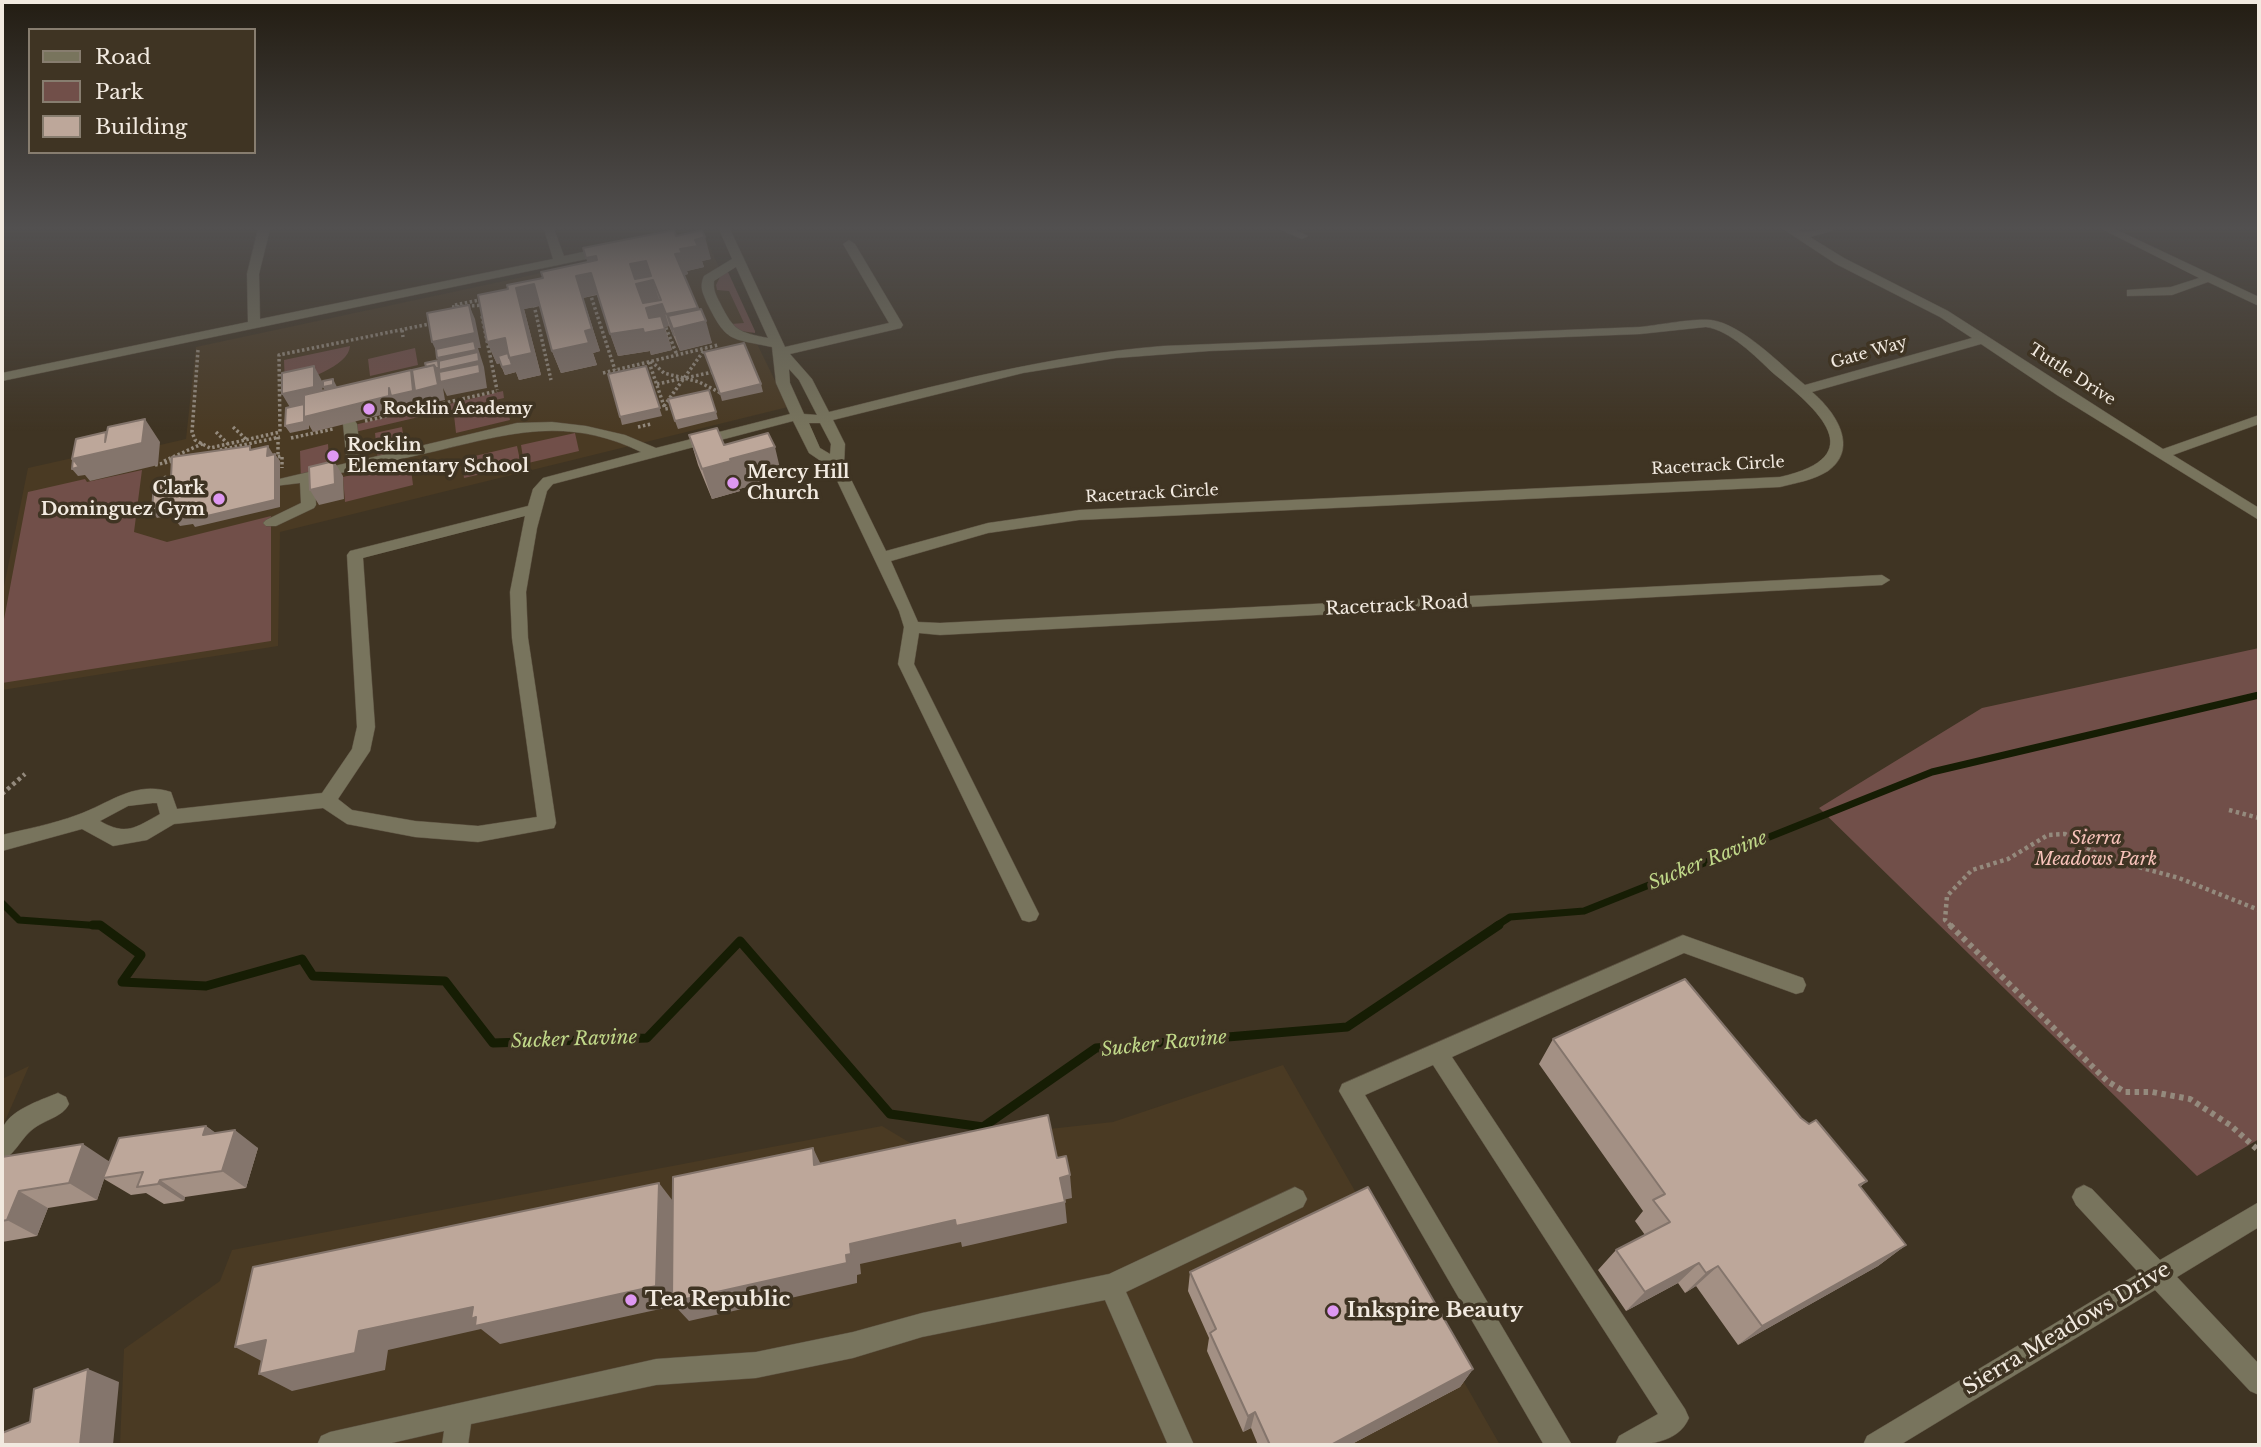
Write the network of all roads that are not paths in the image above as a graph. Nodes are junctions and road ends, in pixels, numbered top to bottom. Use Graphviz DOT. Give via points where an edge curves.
graph roads {
  1 [pos="253,297"];
  2 [pos="385,297"];
  3 [pos="712,297"];
  4 [pos="755,297"];
  5 [pos="880,297"];
  6 [pos="1913,297"];
  7 [pos="254,324"];
  8 [pos="1984,340"];
  9 [pos="779,348"];
  10 [pos="2,377"];
  11 [pos="1803,390"];
  12 [pos="813,419"];
  13 [pos="2259,419"];
  14 [pos="350,424"];
  15 [pos="652,452"];
  16 [pos="2162,454"];
  17 [pos="837,465"];
  18 [pos="354,466"];
  19 [pos="307,476"];
  20 [pos="280,483"];
  21 [pos="534,509"];
  22 [pos="2259,515"];
  23 [pos="271,523"];
  24 [pos="881,558"];
  25 [pos="1882,580"];
  26 [pos="912,627"];
  27 [pos="327,800"];
  28 [pos="170,817"];
  29 [pos="85,821"];
  30 [pos="2,843"];
  31 [pos="1029,914"];
  32 [pos="1796,985"];
  33 [pos="1437,1053"];
  34 [pos="58,1104"];
  35 [pos="2,1149"];
  36 [pos="2084,1197"];
  37 [pos="1295,1199"];
  38 [pos="2259,1214"];
  39 [pos="2158,1275"];
  40 [pos="1111,1286"];
  41 [pos="2259,1381"];
  42 [pos="459,1414"];
  43 [pos="330,1445"];
  44 [pos="455,1445"];
  45 [pos="1181,1445"];
  46 [pos="1559,1445"];
  47 [pos="1631,1445"];
  48 [pos="1876,1445"];
  1 -- 7 [label="street"];
  2 -- 7 [label="street"];
  3 -- 9 [label="street" via="722,324 739,336"];
  4 -- 9 [label="street"];
  5 -- 9 [label="street" via="897,325"];
  6 -- 8 [label="street, Tuttle Drive"];
  7 -- 10 [label="street"];
  8 -- 11 [label="street, Gate Way"];
  8 -- 16 [label="street, Tuttle Drive"];
  9 -- 12 [label="street" via="805,379"];
  9 -- 12 [label="street" via="783,383"];
  11 -- 12 [label="street, Racetrack Circle" via="1732,332 1711,323 1094,356 1011,371"];
  11 -- 24 [label="street, Racetrack Circle" via="1832,418 1837,449 1830,462 1791,480 1079,515 977,531"];
  12 -- 15 [label="street, Racetrack Circle" via="793,417"];
  12 -- 17 [label="street" via="838,444"];
  12 -- 17 [label="street" via="814,450"];
  13 -- 16 [label="street"];
  14 -- 18 [label="street"];
  15 -- 18 [label="street" via="610,434 534,425"];
  15 -- 21 [label="street, Racetrack Circle" via="548,481 540,489"];
  16 -- 22 [label="street, Tuttle Drive"];
  17 -- 24 [label="street"];
  18 -- 19 [label="street"];
  19 -- 20 [label="street"];
  19 -- 23 [label="street" via="309,505"];
  21 -- 27 [label="street" via="355,555 366,727 361,751"];
  21 -- 27 [label="street" via="518,592 520,638 547,823 478,834 415,829 348,817"];
  24 -- 26 [label="street"];
  25 -- 26 [label="street, Racetrack Road" via="947,629"];
  26 -- 31 [label="street" via="906,664"];
  27 -- 28 [label="street"];
  28 -- 29 [label="street" via="140,835 113,838"];
  28 -- 29 [label="street" via="164,797 145,793"];
  29 -- 30 [label="street"];
  32 -- 33 [label="street" via="1683,944"];
  33 -- 46 [label="street" via="1350,1091"];
  33 -- 47 [label="street" via="1676,1418"];
  34 -- 35 [label="street" via="13,1128"];
  36 -- 39 [label="street"];
  37 -- 40 [label="street"];
  38 -- 39 [label="street, Sierra Meadows Drive"];
  39 -- 41 [label="street"];
  39 -- 48 [label="street, Sierra Meadows Drive"];
  40 -- 42 [label="street" via="756,1365 656,1372"];
  40 -- 45 [label="street"];
  42 -- 43 [label="street"];
  42 -- 44 [label="street"];
}
